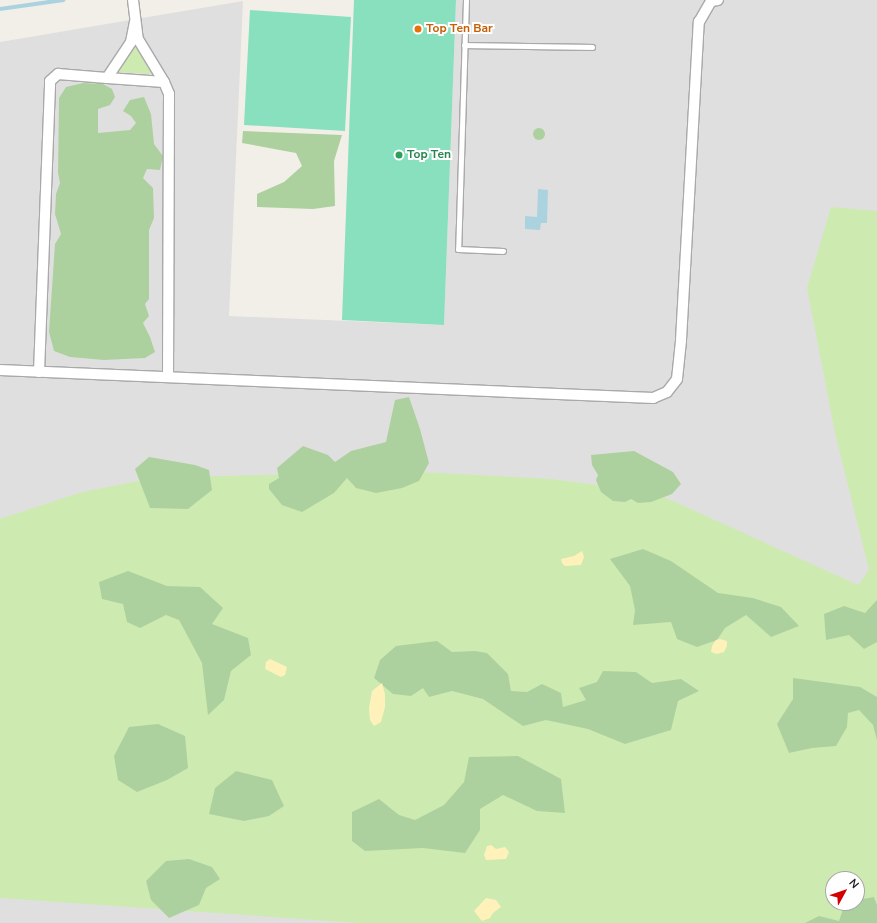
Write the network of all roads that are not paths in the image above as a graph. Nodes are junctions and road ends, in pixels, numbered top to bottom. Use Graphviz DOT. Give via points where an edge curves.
graph roads {
  1 [pos="133,0"];
  2 [pos="466,0"];
  3 [pos="714,0"];
  4 [pos="135,22"];
  5 [pos="464,45"];
  6 [pos="592,47"];
  7 [pos="108,78"];
  8 [pos="164,82"];
  9 [pos="503,251"];
  10 [pos="0,370"];
  11 [pos="39,372"];
  12 [pos="168,377"];
  1 -- 4 [label="street"];
  2 -- 5 [label="lane"];
  3 -- 12 [label="street" via="699,22 681,340 677,379 667,392 653,398"];
  4 -- 7 [label="street" via="132,42"];
  4 -- 8 [label="street" via="138,39"];
  5 -- 6 [label="lane"];
  5 -- 9 [label="lane" via="458,249"];
  7 -- 8 [label="street"];
  7 -- 11 [label="street" via="58,74 50,81"];
  8 -- 12 [label="street" via="169,94"];
  10 -- 11 [label="street"];
  11 -- 12 [label="street"];
}
